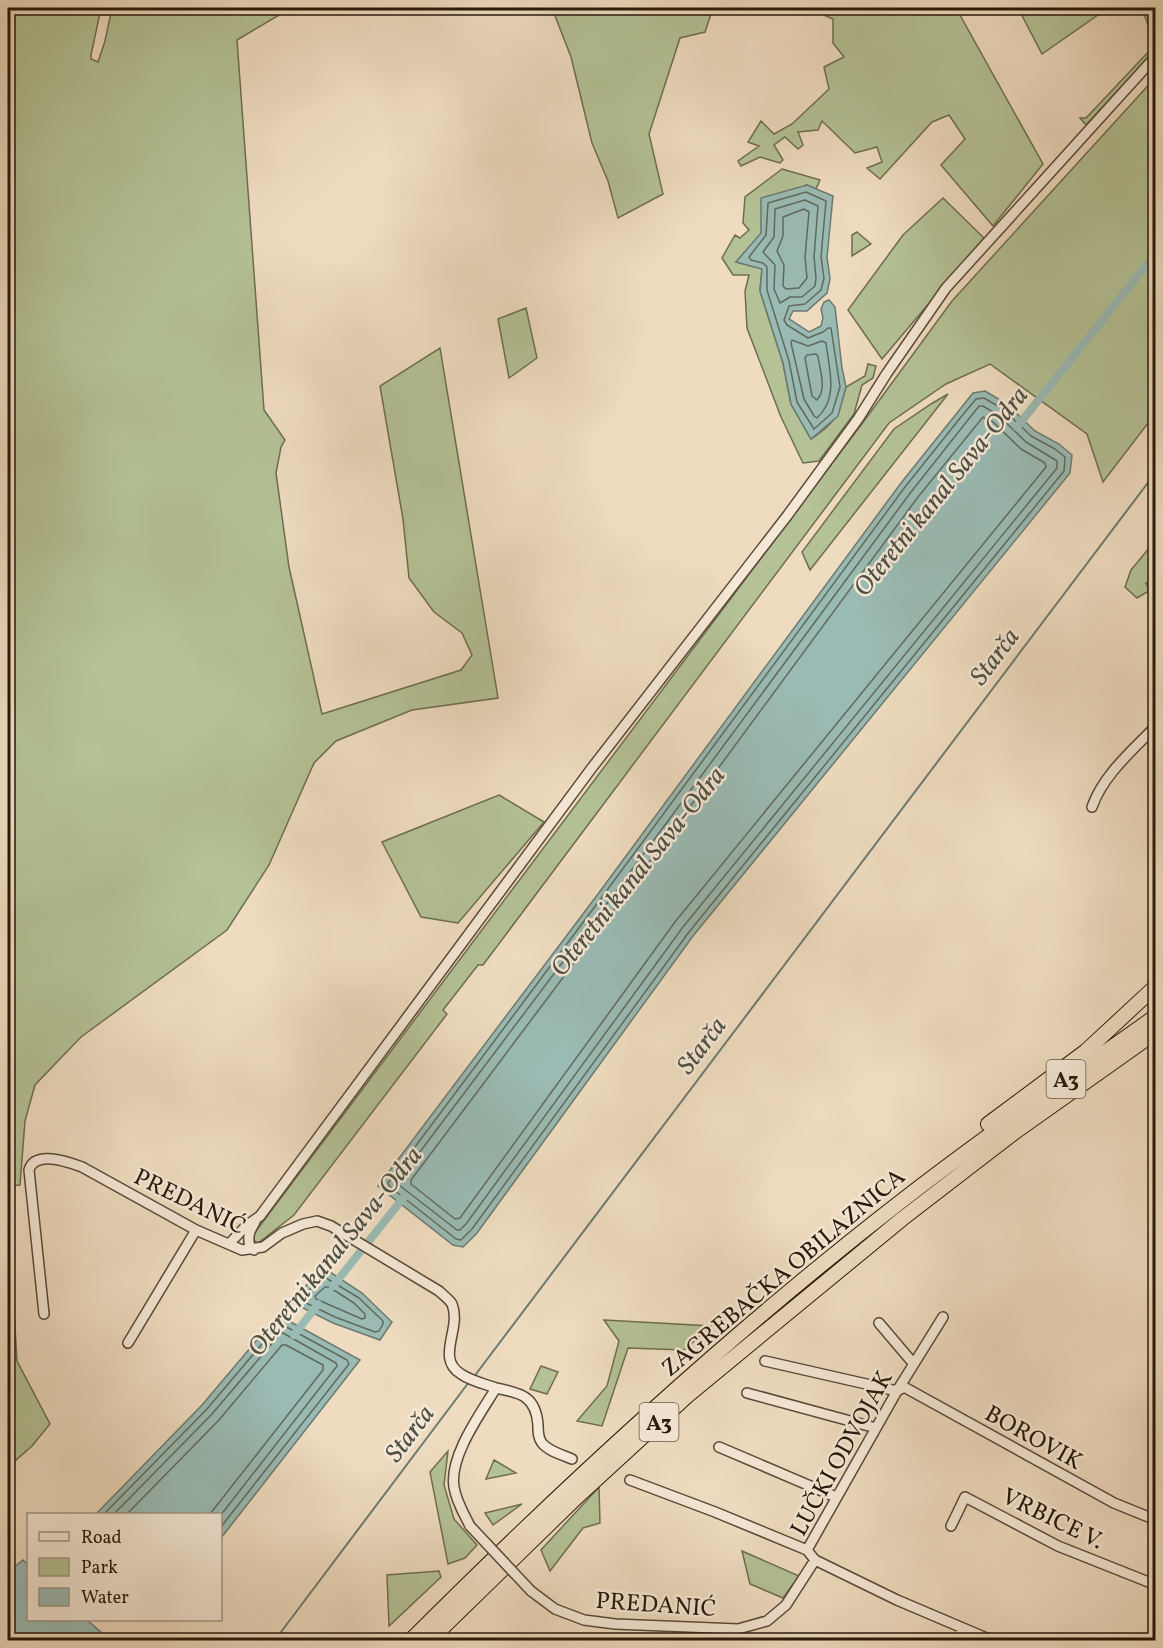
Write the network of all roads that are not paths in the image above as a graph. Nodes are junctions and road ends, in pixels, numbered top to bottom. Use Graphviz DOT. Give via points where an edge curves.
graph roads {
  1 [pos="1155,56"];
  2 [pos="1155,726"];
  3 [pos="1092,807"];
  4 [pos="1155,986"];
  5 [pos="1155,1016"];
  6 [pos="1155,1032"];
  7 [pos="1155,1043"];
  8 [pos="1096,1074"];
  9 [pos="978,1143"];
  10 [pos="260,1216"];
  11 [pos="196,1230"];
  12 [pos="229,1244"];
  13 [pos="254,1250"];
  14 [pos="44,1314"];
  15 [pos="943,1317"];
  16 [pos="879,1323"];
  17 [pos="128,1342"];
  18 [pos="765,1361"];
  19 [pos="913,1363"];
  20 [pos="496,1388"];
  21 [pos="897,1391"];
  22 [pos="747,1393"];
  23 [pos="876,1428"];
  24 [pos="719,1447"];
  25 [pos="572,1459"];
  26 [pos="630,1480"];
  27 [pos="836,1497"];
  28 [pos="1155,1520"];
  29 [pos="951,1526"];
  30 [pos="807,1550"];
  31 [pos="815,1560"];
  32 [pos="1155,1585"];
  33 [pos="964,1629"];
  34 [pos="411,1641"];
  35 [pos="430,1641"];
  36 [pos="956,1641"];
  37 [pos="991,1641"];
  1 -- 10 [label="street" via="946,288 791,510 591,769"];
  2 -- 3 [label="street" via="1112,772"];
  4 -- 9 [label="highway" via="1086,1051 987,1125"];
  5 -- 9 [label="highway, ZAGREBAČKA OBILAZNICA / A3"];
  6 -- 8 [label="highway, ZAGREBAČKA OBILAZNICA / A3"];
  7 -- 8 [label="highway" via="1131,1060"];
  8 -- 35 [label="highway, ZAGREBAČKA OBILAZNICA / A3" via="902,1219 687,1396"];
  9 -- 34 [label="highway, ZAGREBAČKA OBILAZNICA / A3" via="848,1243 681,1384 510,1540"];
  10 -- 12 [label="street"];
  10 -- 13 [label="street" via="250,1229 249,1246"];
  11 -- 12 [label="street, PREDANIĆ"];
  11 -- 14 [label="street, PREDANIĆ" via="82,1167 46,1159 36,1161 28,1170"];
  11 -- 17 [label="street"];
  12 -- 13 [label="street, PREDANIĆ"];
  13 -- 20 [label="street, PREDANIĆ" via="282,1233 317,1221 345,1233 439,1291 451,1303 455,1327 448,1356 459,1373"];
  15 -- 19 [label="street, LUČKI ODVOJAK"];
  16 -- 19 [label="street, LUČKI ODVOJAK"];
  18 -- 21 [label="street"];
  19 -- 21 [label="street, LUČKI ODVOJAK"];
  20 -- 25 [label="street, PREDANIĆ" via="528,1399 537,1416 541,1442"];
  20 -- 31 [label="street, PREDANIĆ, bridge" via="466,1439 453,1485 470,1526 531,1591 555,1609 584,1620 615,1624 738,1629 767,1621 786,1605"];
  21 -- 23 [label="street, LUČKI ODVOJAK"];
  21 -- 28 [label="street, BOROVIK" via="904,1388 1114,1503"];
  22 -- 23 [label="street"];
  23 -- 27 [label="street, LUČKI ODVOJAK"];
  24 -- 27 [label="street"];
  26 -- 30 [label="street"];
  27 -- 30 [label="street, LUČKI ODVOJAK"];
  29 -- 32 [label="street, VRBICE V." via="965,1497 1058,1546"];
  30 -- 31 [label="street, LUČKI ODVOJAK"];
  31 -- 33 [label="street"];
  33 -- 36 [label="street"];
  33 -- 37 [label="street"];
}
